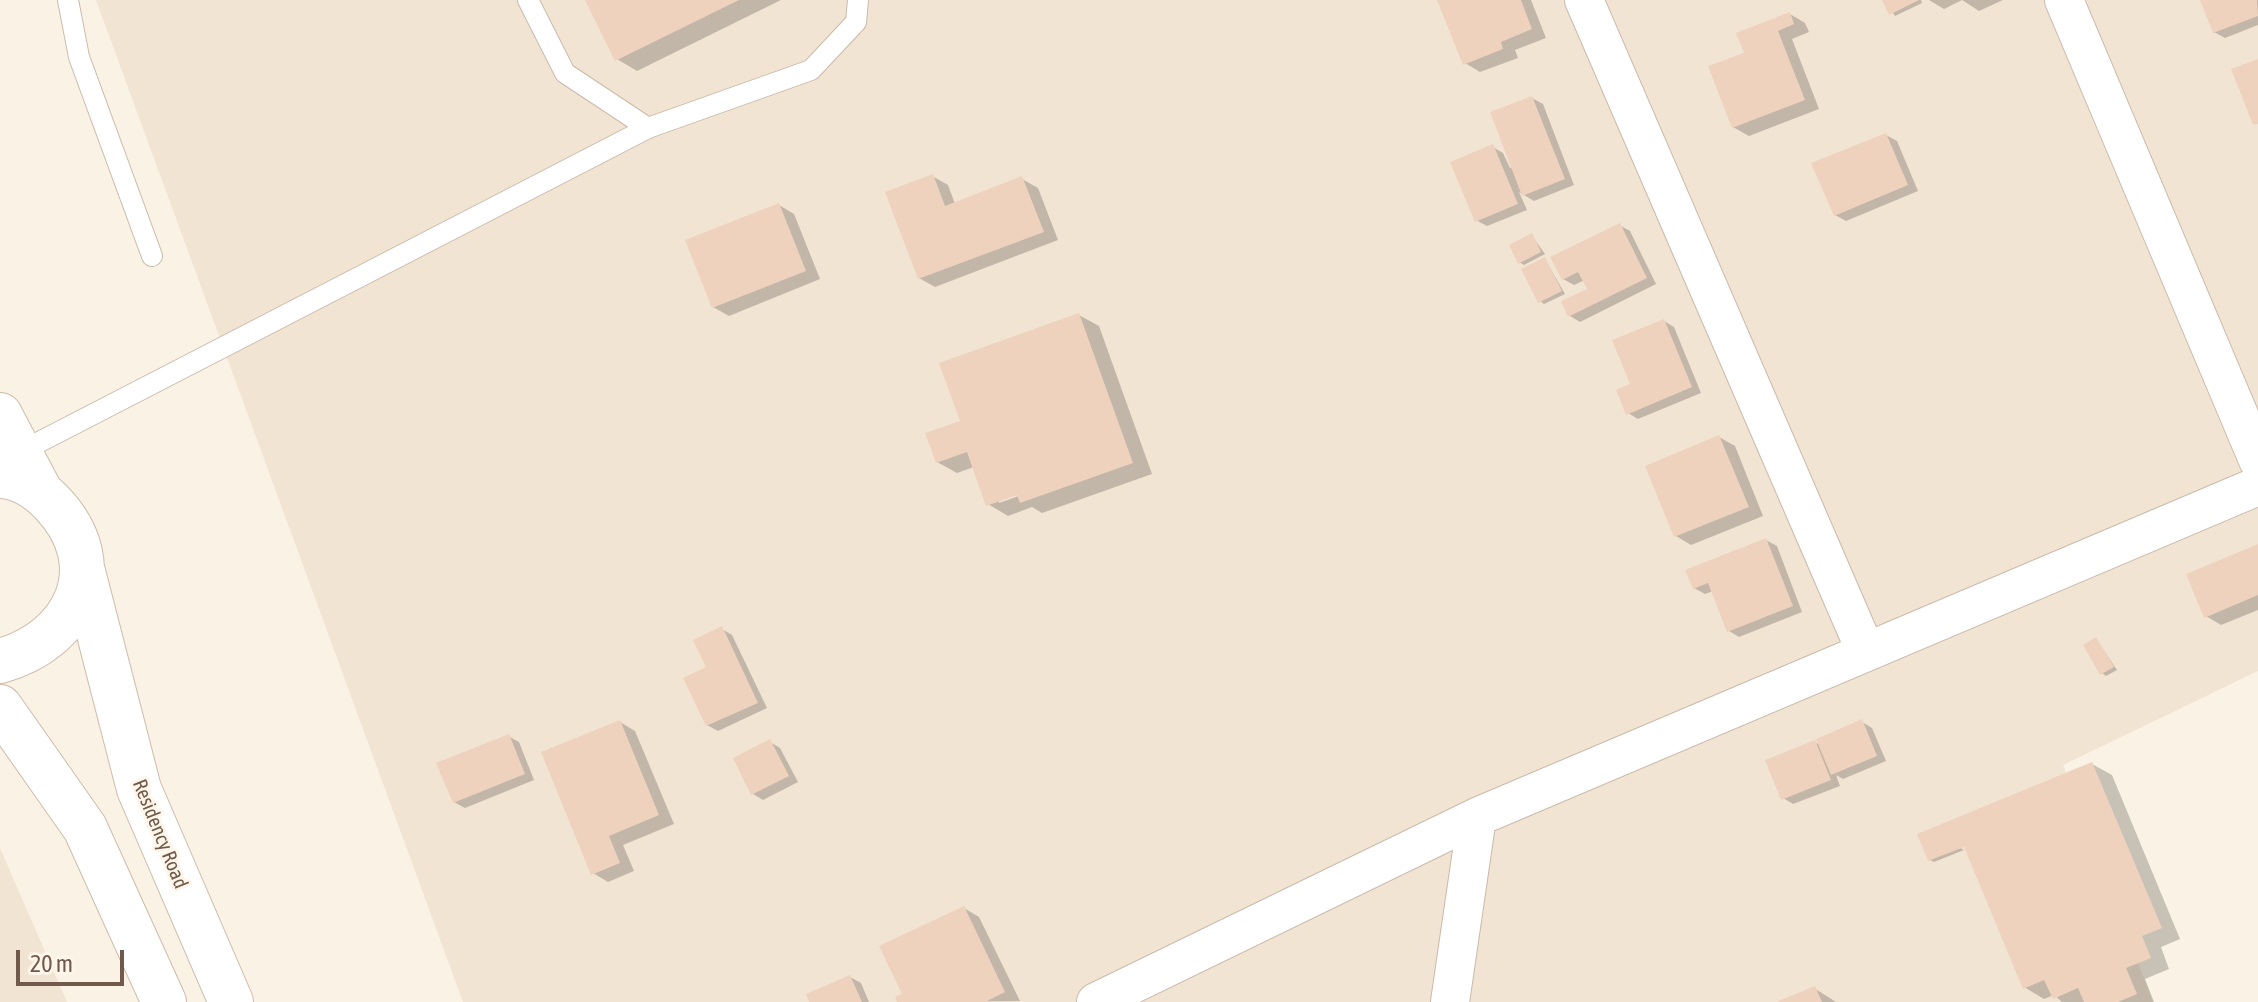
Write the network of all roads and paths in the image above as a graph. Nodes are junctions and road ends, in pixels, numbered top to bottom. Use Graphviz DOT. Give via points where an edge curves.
graph roads {
  1 [pos="68,0"];
  2 [pos="528,0"];
  3 [pos="858,0"];
  4 [pos="1584,0"];
  5 [pos="2064,0"];
  6 [pos="648,128"];
  7 [pos="152,256"];
  8 [pos="0,415"];
  9 [pos="2258,460"];
  10 [pos="20,473"];
  11 [pos="2258,486"];
  12 [pos="82,568"];
  13 [pos="1866,652"];
  14 [pos="0,661"];
  15 [pos="0,707"];
  16 [pos="1477,817"];
  17 [pos="164,1002"];
  18 [pos="231,1002"];
  19 [pos="1096,1002"];
  20 [pos="1450,1002"];
  1 -- 7 [label="lane" via="79,57"];
  2 -- 6 [label="lane" via="565,73"];
  3 -- 6 [label="lane" via="856,22 811,70"];
  4 -- 13 [label="street"];
  5 -- 9 [label="street"];
  6 -- 10 [label="lane"];
  8 -- 10 [label="main road, Residency Road"];
  10 -- 12 [label="main road, Residency Road" via="71,523"];
  11 -- 13 [label="street"];
  12 -- 14 [label="main road, Residency Road" via="76,601 59,630 33,651"];
  12 -- 18 [label="main road, Residency Road" via="139,789"];
  13 -- 16 [label="street"];
  15 -- 17 [label="main road" via="85,828"];
  16 -- 19 [label="street"];
  16 -- 20 [label="street"];
}
